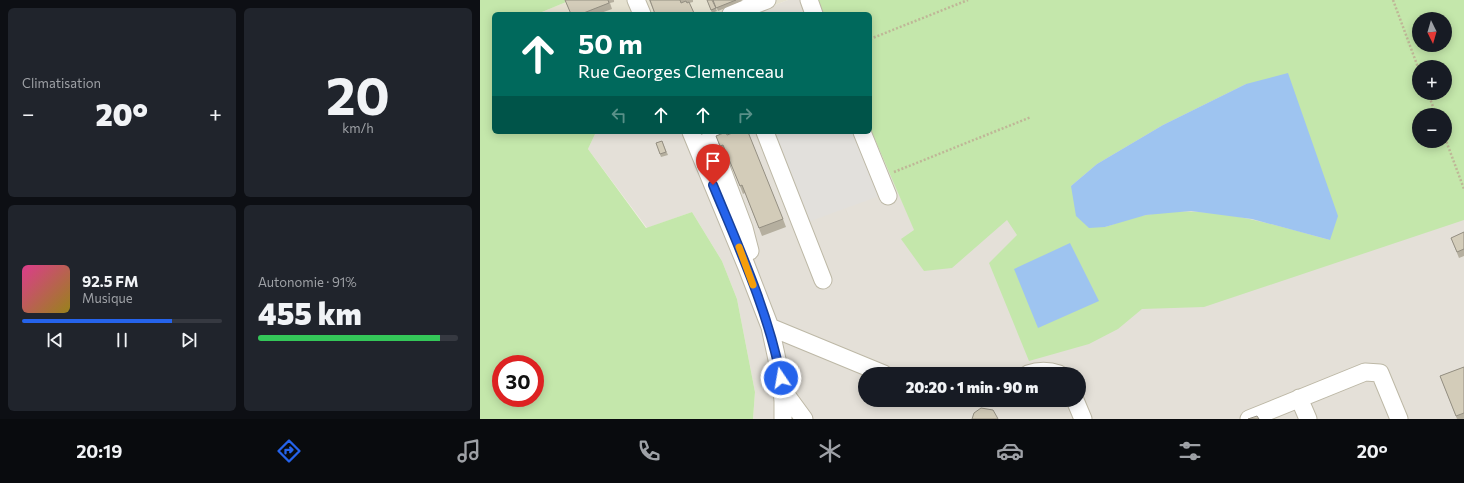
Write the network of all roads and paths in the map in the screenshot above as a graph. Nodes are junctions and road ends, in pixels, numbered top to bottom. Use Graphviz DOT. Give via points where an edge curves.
graph roads {
  1 [pos="636,0"];
  2 [pos="767,0"];
  3 [pos="809,0"];
  4 [pos="968,0"];
  5 [pos="1392,0"];
  6 [pos="641,12"];
  7 [pos="736,12"];
  8 [pos="813,12"];
  9 [pos="872,38"];
  10 [pos="1415,60"];
  11 [pos="1031,117"];
  12 [pos="723,134"];
  13 [pos="766,134"];
  14 [pos="863,134"];
  15 [pos="699,139"];
  16 [pos="1449,148"];
  17 [pos="880,177"];
  18 [pos="1464,190"];
  19 [pos="888,196"];
  20 [pos="823,280"];
  21 [pos="754,287"];
  22 [pos="770,327"];
  23 [pos="867,367"];
  24 [pos="782,389"];
  25 [pos="1299,398"];
  26 [pos="1077,407"];
  27 [pos="783,419"];
  28 [pos="804,419"];
  29 [pos="1082,419"];
  30 [pos="1248,419"];
  31 [pos="1308,419"];
  32 [pos="1399,419"];
  1 -- 6 [label="street"];
  2 -- 7 [label="street"];
  3 -- 8 [label="street"];
  4 -- 9 [label="path"];
  5 -- 10 [label="path"];
  11 -- 17 [label="path"];
  12 -- 15 [label="street"];
  13 -- 20 [label="street"];
  14 -- 17 [label="street"];
  15 -- 21 [label="street"];
  15 -- 21 [label="street" via="744,228 750,250"];
  16 -- 18 [label="path"];
  17 -- 19 [label="street"];
  21 -- 22 [label="street"];
  22 -- 23 [label="street"];
  22 -- 24 [label="street"];
  24 -- 27 [label="street"];
  24 -- 28 [label="street"];
  25 -- 30 [label="street"];
  25 -- 31 [label="street"];
  25 -- 32 [label="street" via="1365,372 1380,373"];
  26 -- 29 [label="street"];
}
